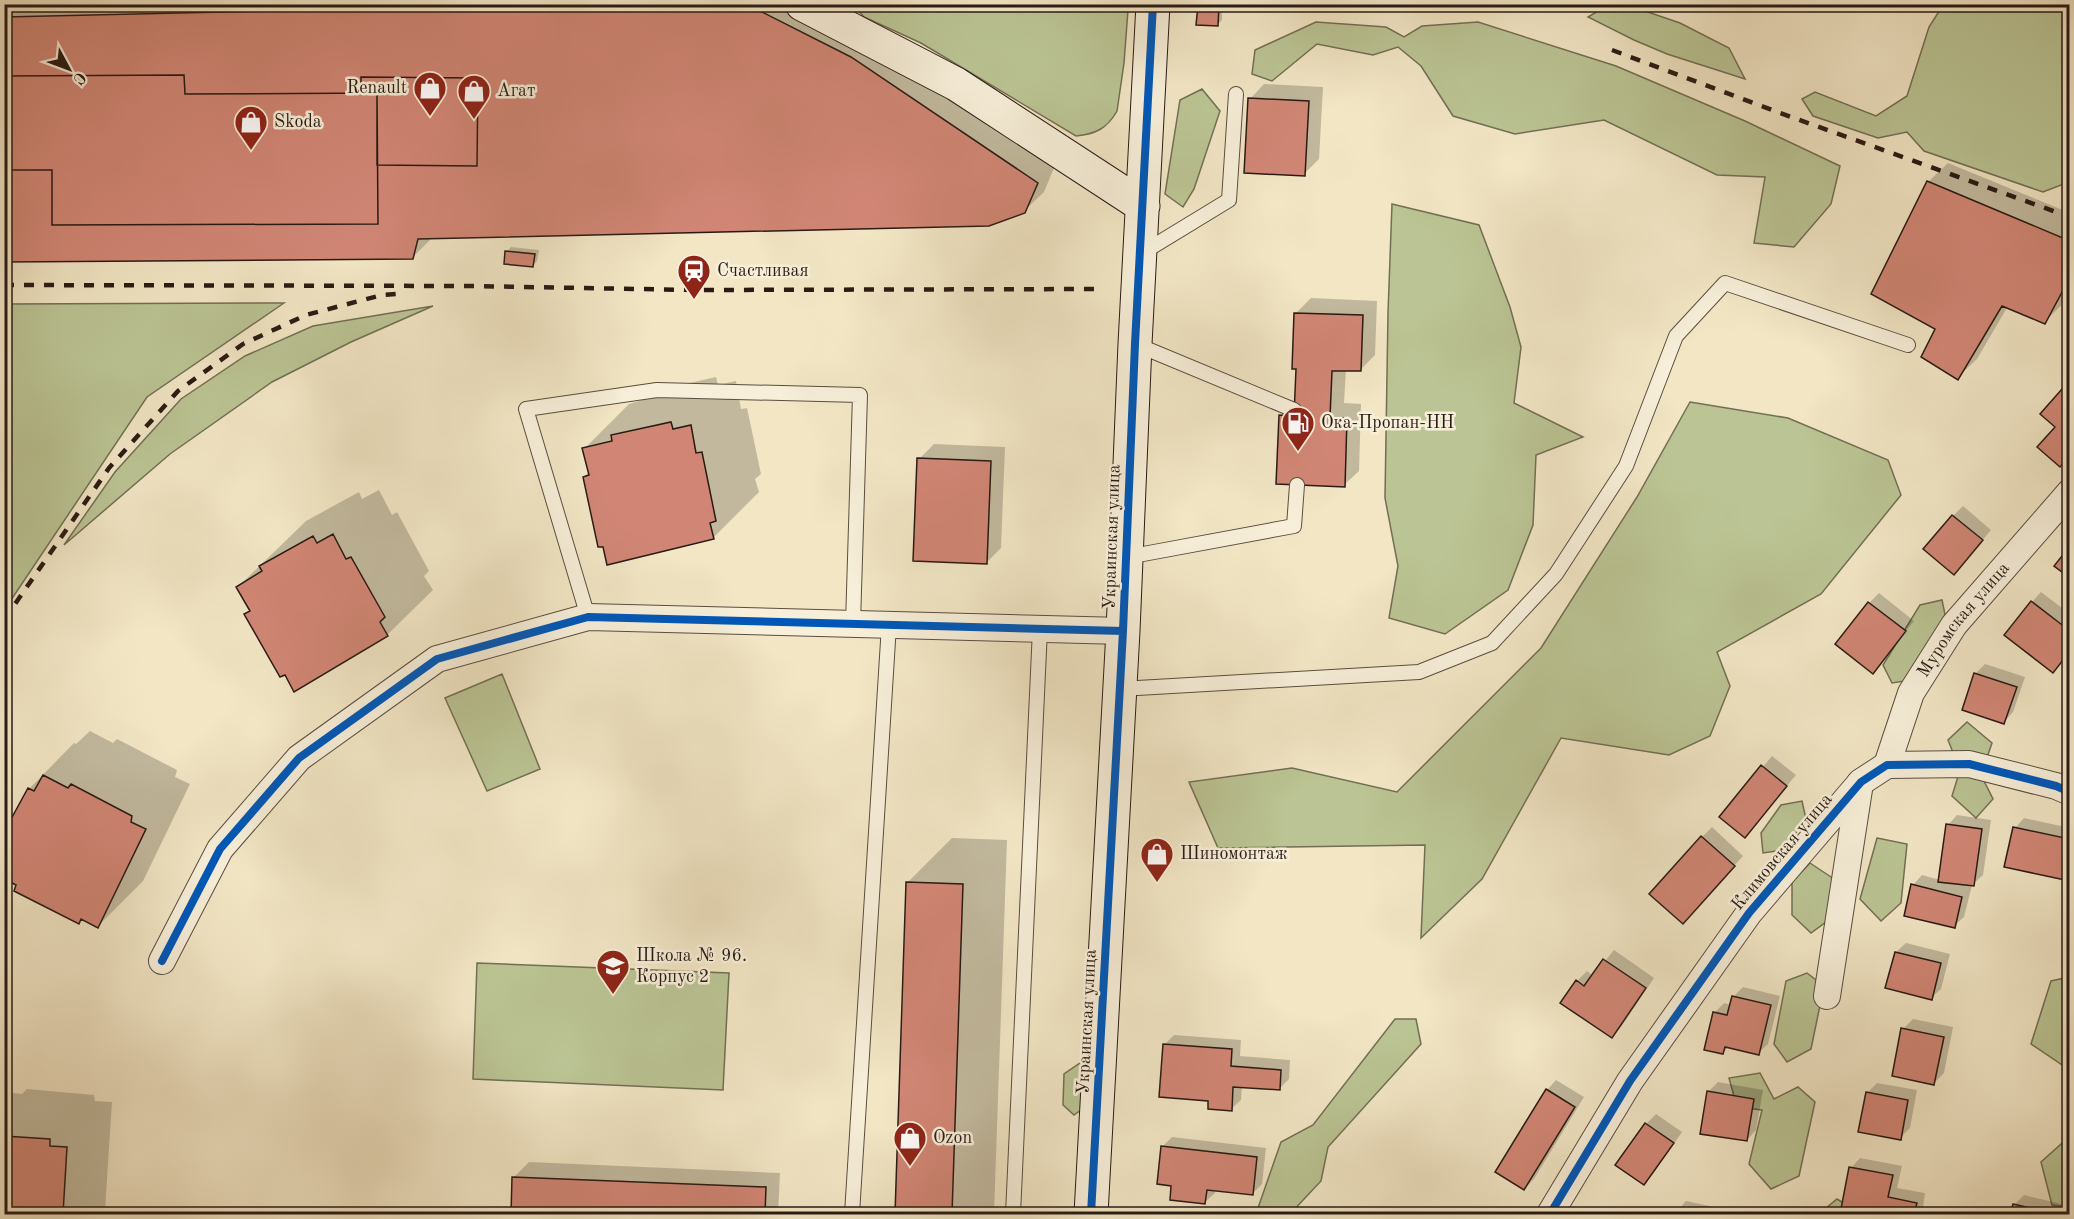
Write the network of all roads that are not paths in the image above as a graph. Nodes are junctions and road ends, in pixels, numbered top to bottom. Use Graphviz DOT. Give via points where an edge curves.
graph roads {
  1 [pos="802,4"];
  2 [pos="1153,4"];
  3 [pos="1236,94"];
  4 [pos="1143,206"];
  5 [pos="1140,254"];
  6 [pos="1135,344"];
  7 [pos="1908,345"];
  8 [pos="1294,410"];
  9 [pos="1297,485"];
  10 [pos="2070,492"];
  11 [pos="1127,557"];
  12 [pos="588,617"];
  13 [pos="853,624"];
  14 [pos="889,625"];
  15 [pos="1040,629"];
  16 [pos="1123,631"];
  17 [pos="1120,689"];
  18 [pos="1887,765"];
  19 [pos="1861,782"];
  20 [pos="2070,792"];
  21 [pos="162,961"];
  22 [pos="1827,996"];
  23 [pos="852,1215"];
  24 [pos="1013,1215"];
  25 [pos="1091,1215"];
  26 [pos="1550,1215"];
  1 -- 4 [label="street" via="956,84"];
  2 -- 4 [label="street, Украинская улица"];
  3 -- 5 [label="lane" via="1229,200"];
  4 -- 5 [label="street, Украинская улица"];
  5 -- 6 [label="street, Украинская улица"];
  6 -- 8 [label="lane"];
  6 -- 11 [label="street, Украинская улица"];
  7 -- 17 [label="lane" via="1725,283 1676,336 1626,466 1556,574 1492,643 1419,672"];
  9 -- 11 [label="lane" via="1294,526"];
  10 -- 18 [label="street, Муромская улица" via="1954,625 1911,693"];
  11 -- 16 [label="street, Украинская улица"];
  12 -- 13 [label="street"];
  12 -- 13 [label="lane" via="526,409 657,390 860,395"];
  12 -- 21 [label="street" via="437,659 299,758 220,849"];
  13 -- 14 [label="street"];
  14 -- 15 [label="street"];
  14 -- 23 [label="lane"];
  15 -- 16 [label="street"];
  15 -- 24 [label="lane"];
  16 -- 17 [label="street, Украинская улица"];
  17 -- 25 [label="street, Украинская улица"];
  18 -- 19 [label="street, Климовская улица"];
  18 -- 20 [label="street" via="1969,764"];
  19 -- 22 [label="street"];
  19 -- 26 [label="street, Климовская улица" via="1749,913 1630,1081"];
}
